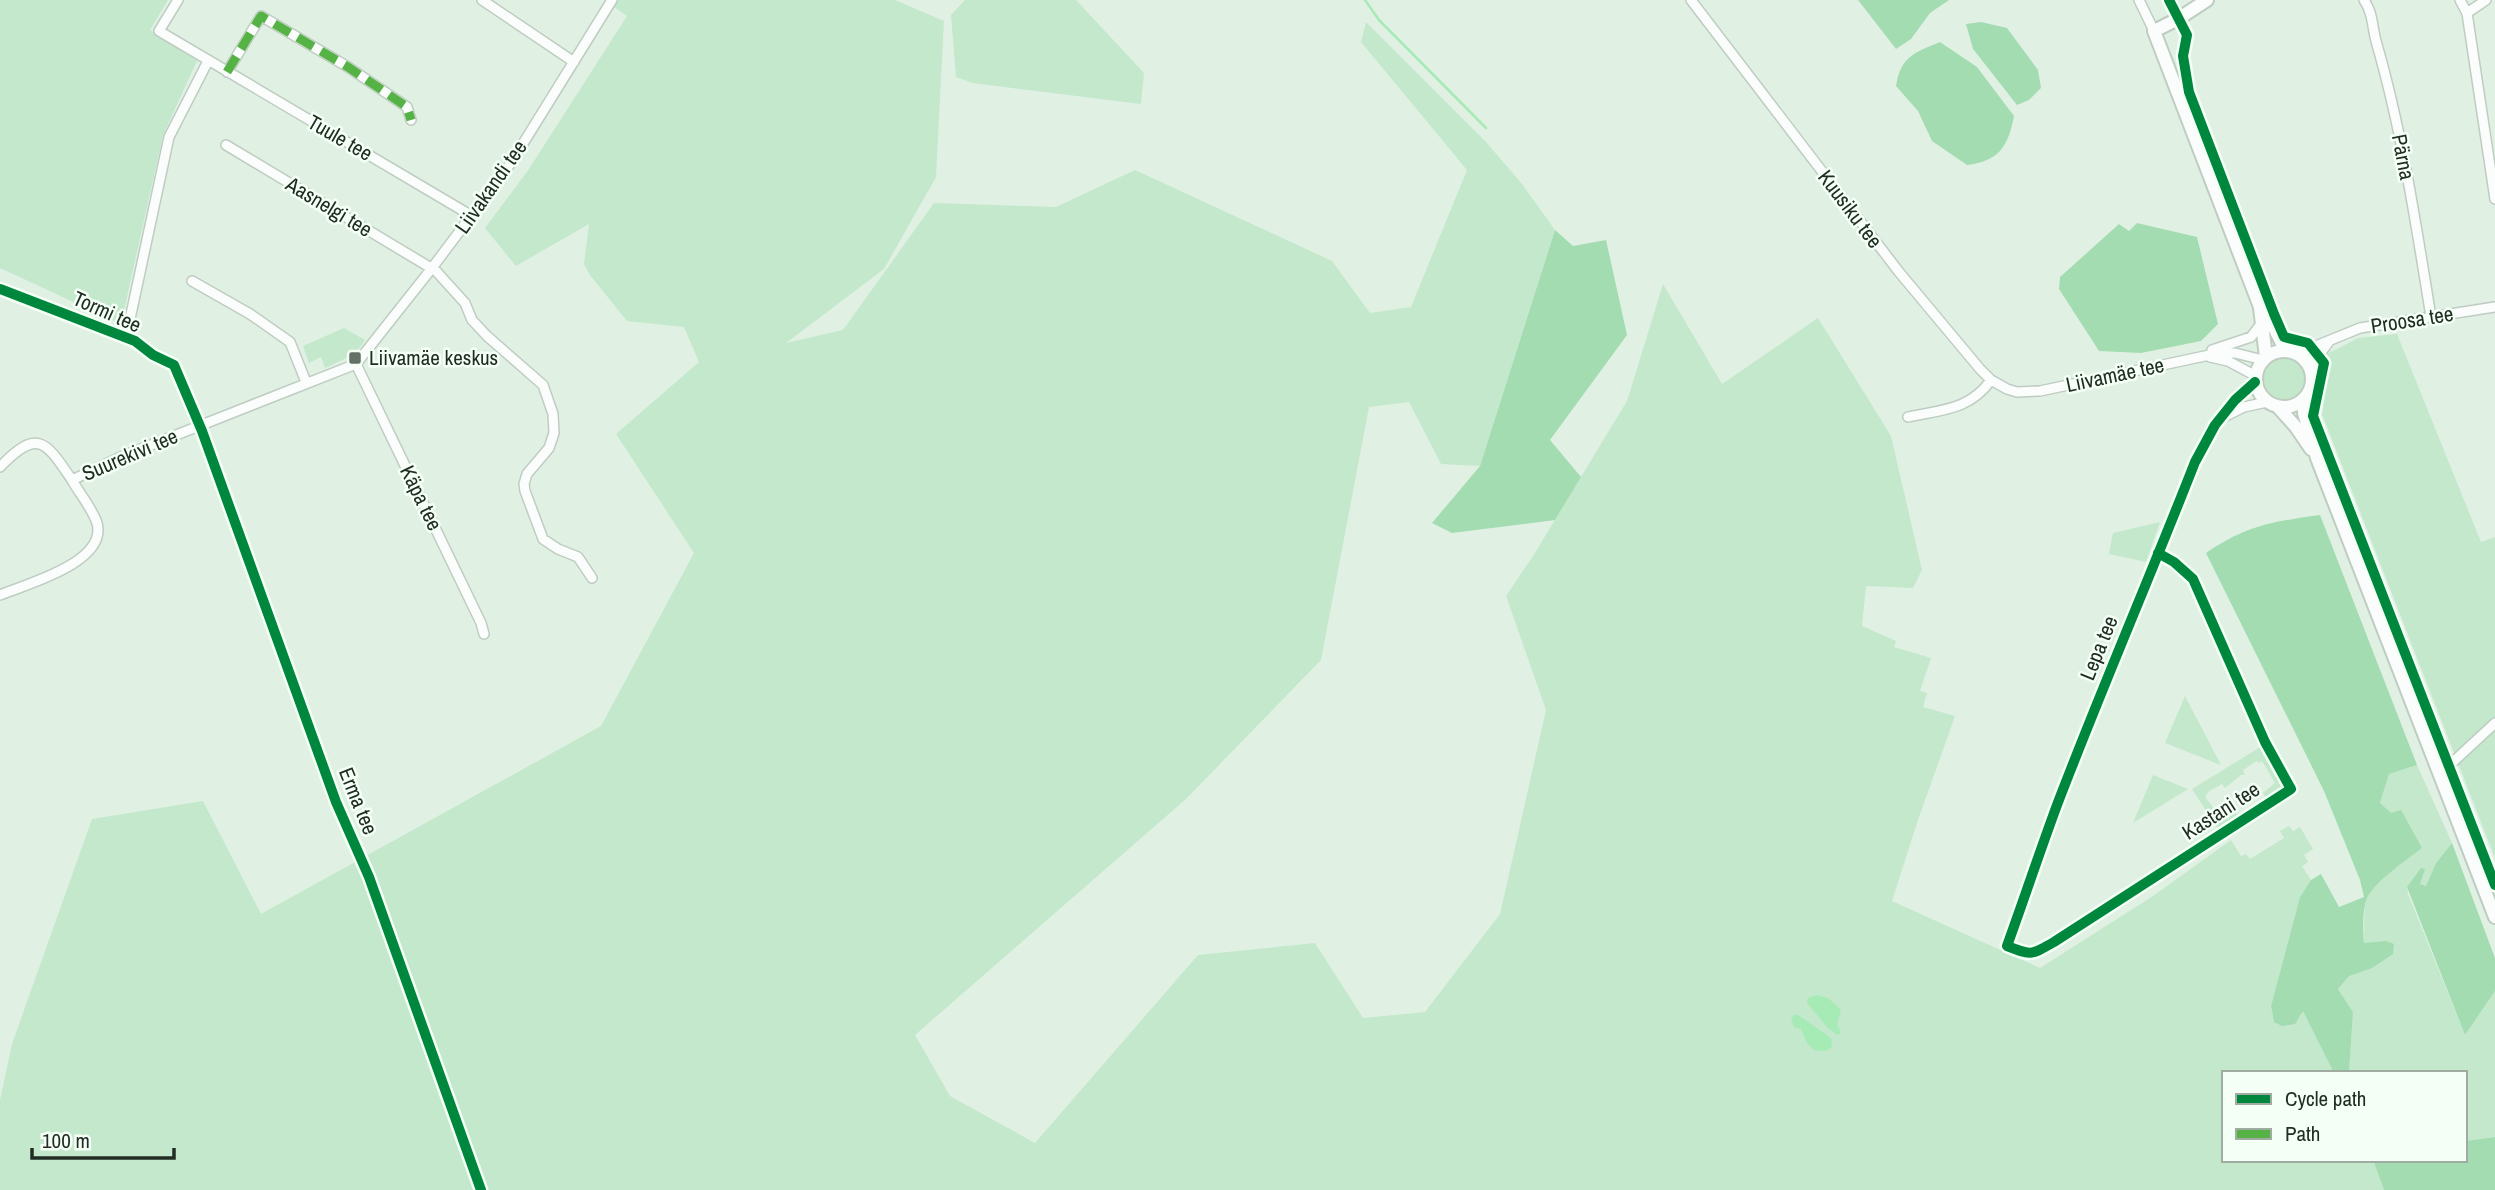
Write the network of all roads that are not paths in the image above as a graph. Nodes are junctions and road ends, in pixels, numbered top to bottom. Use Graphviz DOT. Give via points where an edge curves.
graph roads {
  1 [pos="178,0"];
  2 [pos="482,0"];
  3 [pos="612,0"];
  4 [pos="1691,0"];
  5 [pos="2139,0"];
  6 [pos="2207,0"];
  7 [pos="2364,0"];
  8 [pos="2460,0"];
  9 [pos="2486,0"];
  10 [pos="2467,13"];
  11 [pos="2154,31"];
  12 [pos="208,61"];
  13 [pos="574,62"];
  14 [pos="227,72"];
  15 [pos="411,120"];
  16 [pos="226,145"];
  17 [pos="2495,199"];
  18 [pos="472,216"];
  19 [pos="432,268"];
  20 [pos="192,281"];
  21 [pos="0,289"];
  22 [pos="2260,307"];
  23 [pos="2495,307"];
  24 [pos="2431,317"];
  25 [pos="2261,324"];
  26 [pos="2331,339"];
  27 [pos="135,341"];
  28 [pos="2290,351"];
  29 [pos="2202,356"];
  30 [pos="2264,358"];
  31 [pos="356,364"];
  32 [pos="2311,371"];
  33 [pos="2255,379"];
  34 [pos="1991,380"];
  35 [pos="306,382"];
  36 [pos="2029,392"];
  37 [pos="2304,400"];
  38 [pos="2273,405"];
  39 [pos="1909,417"];
  40 [pos="2220,419"];
  41 [pos="200,427"];
  42 [pos="2317,458"];
  43 [pos="0,467"];
  44 [pos="72,480"];
  45 [pos="2158,553"];
  46 [pos="592,578"];
  47 [pos="0,595"];
  48 [pos="484,634"];
  49 [pos="2495,723"];
  50 [pos="2440,774"];
  51 [pos="2495,917"];
  52 [pos="2007,946"];
  53 [pos="481,1190"];
  1 -- 12 [label="street, Tuule tee" via="159,31"];
  2 -- 13 [label="street"];
  3 -- 13 [label="street, Liivakandi tee"];
  4 -- 34 [label="street, Kuusiku tee" via="1891,262"];
  5 -- 11 [label="street"];
  6 -- 11 [label="street"];
  7 -- 24 [label="street, Pärna" via="2372,11 2388,78"];
  8 -- 10 [label="street"];
  9 -- 10 [label="street"];
  10 -- 17 [label="street"];
  11 -- 22 [label="street"];
  12 -- 14 [label="street, Tuule tee"];
  12 -- 27 [label="street" via="169,137 130,320"];
  13 -- 18 [label="street, Liivakandi tee"];
  14 -- 15 [label="street" via="261,16 407,107"];
  14 -- 18 [label="street, Tuule tee"];
  16 -- 19 [label="street, Aasnelgi tee"];
  18 -- 19 [label="street, Liivakandi tee"];
  19 -- 31 [label="street, Liivakandi tee"];
  19 -- 46 [label="street, Aasnelgi tee" via="465,303 486,336 543,385 554,433 549,448 527,474 524,491 543,539 578,557"];
  20 -- 35 [label="street" via="290,342"];
  21 -- 27 [label="street, Tormi tee"];
  22 -- 25 [label="street"];
  22 -- 28 [label="street"];
  23 -- 24 [label="street, Proosa tee"];
  24 -- 26 [label="street, Proosa tee" via="2360,328"];
  25 -- 29 [label="street" via="2251,337"];
  25 -- 30 [label="street"];
  26 -- 28 [label="street, Proosa tee" via="2306,350"];
  26 -- 32 [label="street"];
  27 -- 41 [label="street, Tormi tee" via="174,365"];
  28 -- 30 [label="street"];
  28 -- 32 [label="street" via="2305,359"];
  29 -- 30 [label="street, Liivamäe tee" via="2228,353"];
  29 -- 33 [label="street, Liivamäe tee" via="2228,361"];
  29 -- 36 [label="street, Liivamäe tee"];
  30 -- 33 [label="street"];
  31 -- 35 [label="street, Suurekivi tee"];
  31 -- 48 [label="street, Käpa tee"];
  32 -- 37 [label="street" via="2311,390"];
  33 -- 38 [label="street" via="2259,394"];
  33 -- 40 [label="street, Lepa tee"];
  34 -- 36 [label="street, Kuusiku tee" via="2007,389"];
  34 -- 39 [label="street" via="1970,401"];
  35 -- 41 [label="street, Suurekivi tee"];
  37 -- 38 [label="street" via="2292,407"];
  37 -- 42 [label="street"];
  38 -- 40 [label="street" via="2244,407"];
  38 -- 42 [label="street" via="2297,426"];
  40 -- 45 [label="street, Lepa tee" via="2201,447"];
  41 -- 44 [label="street, Suurekivi tee"];
  41 -- 53 [label="street, Erma tee"];
  42 -- 50 [label="street"];
  43 -- 44 [label="street" via="18,448 43,444"];
  44 -- 47 [label="street, Suurekivi tee" via="97,523 96,543 75,563"];
  45 -- 52 [label="street, Lepa tee" via="2057,806"];
  45 -- 52 [label="street, Kastani tee" via="2193,579 2263,739 2291,789 2033,954"];
  49 -- 50 [label="street"];
  50 -- 51 [label="street"];
}
